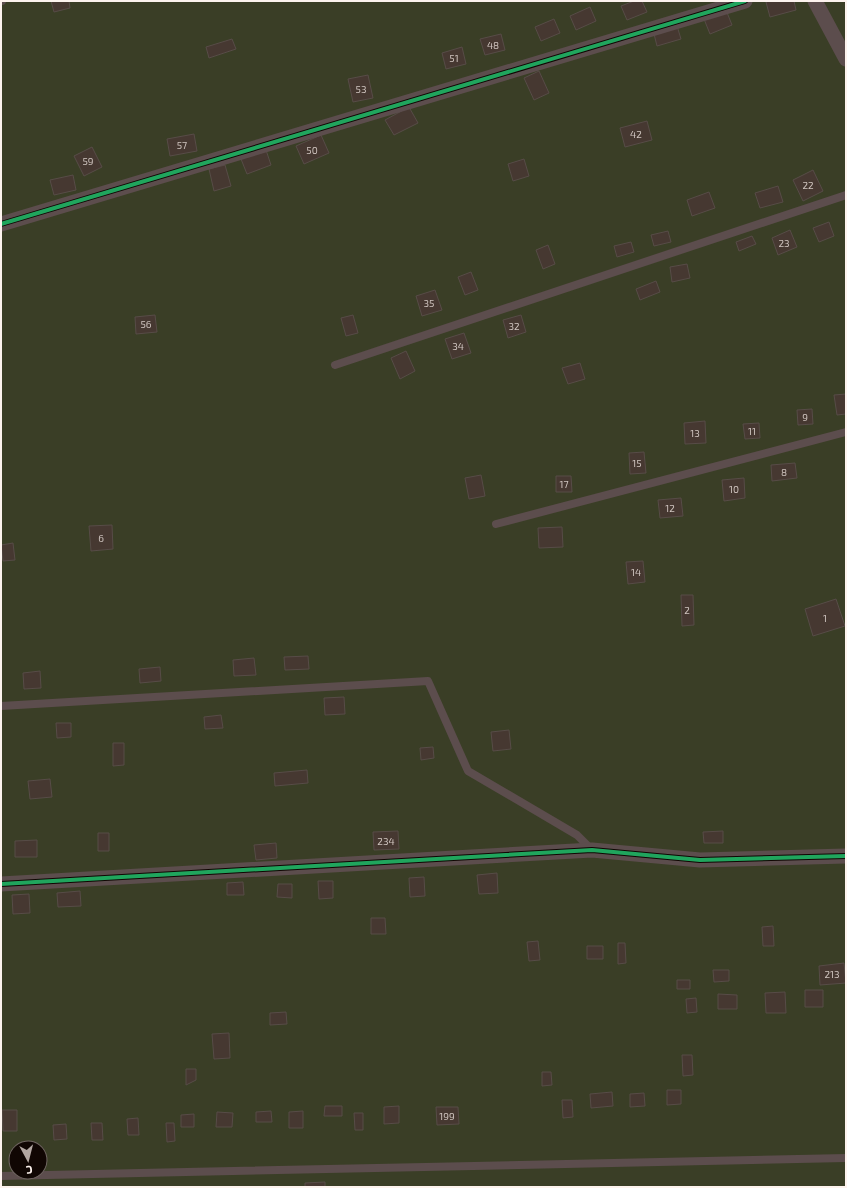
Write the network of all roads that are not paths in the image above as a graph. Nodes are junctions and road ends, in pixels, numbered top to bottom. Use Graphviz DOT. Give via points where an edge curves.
graph roads {
  1 [pos="745,1"];
  2 [pos="815,1"];
  3 [pos="846,59"];
  4 [pos="846,195"];
  5 [pos="1,224"];
  6 [pos="335,365"];
  7 [pos="846,432"];
  8 [pos="496,524"];
  9 [pos="1,706"];
  10 [pos="592,850"];
  11 [pos="846,856"];
  12 [pos="1,884"];
  13 [pos="846,1158"];
  14 [pos="1,1176"];
  1 -- 5 [label="street"];
  2 -- 3 [label="street"];
  4 -- 6 [label="lane"];
  7 -- 8 [label="lane"];
  9 -- 10 [label="lane" via="428,681 468,771 578,835"];
  10 -- 11 [label="street" via="700,860"];
  10 -- 12 [label="street"];
  13 -- 14 [label="lane"];
}
